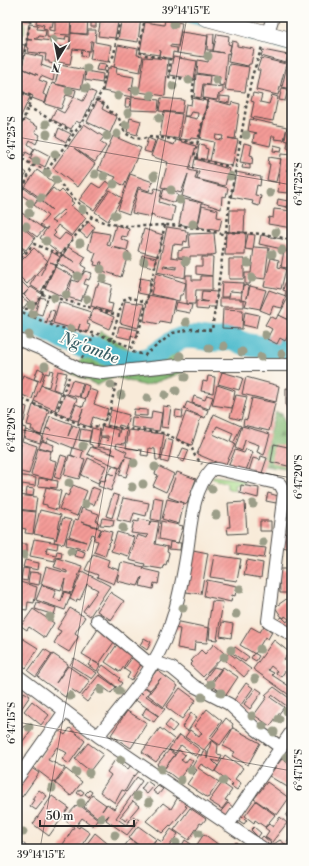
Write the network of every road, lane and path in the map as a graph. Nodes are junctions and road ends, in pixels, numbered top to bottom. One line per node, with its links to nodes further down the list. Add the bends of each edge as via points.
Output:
1 (31, 17): 8 (path, via 24,55)
2 (120, 17): 10 (path, via 114,56 107,65 104,83)
3 (145, 17): 16 (path, via 139,52 170,59 169,77 194,80 192,97 208,100)
4 (205, 17): 6 (street)
5 (273, 17): 6 (street)
6 (267, 34): 7 (street); 18 (path, via 249,90)
7 (292, 41)
8 (17, 75)
9 (17, 90): 11 (path, via 32,96)
10 (97, 99): 15 (path); 16 (path, via 118,116 125,133 130,136 139,139 175,139)
11 (28, 107): 13 (path); 15 (path)
12 (17, 118): 13 (path)
13 (22, 121): 14 (path)
14 (17, 132)
15 (75, 133): 20 (path)
16 (198, 144): 18 (path, via 194,156 196,159 229,167)
17 (17, 156): 19 (path)
18 (237, 164): 25 (path)
19 (33, 165): 20 (path); 21 (path)
20 (47, 170): 23 (path)
21 (18, 199): 22 (path, via 20,205)
22 (17, 212)
23 (92, 217): 24 (path, via 116,225); 27 (path)
24 (165, 225): 25 (path); 30 (path)
25 (226, 233): 26 (path, via 264,234); 36 (path, via 212,330 192,329 173,333 144,355 133,352)
26 (292, 240)
27 (61, 255): 28 (path, via 34,244); 29 (path)
28 (17, 262)
29 (42, 294): 31 (path, via 32,308); 32 (path)
30 (146, 302): 32 (path, via 126,298); 36 (path, via 136,339)
31 (17, 310): 33 (path, via 56,327)
32 (118, 315): 35 (path)
33 (98, 334): 35 (path); 37 (path, via 92,335)
34 (17, 339): 37 (street)
35 (111, 340): 36 (path)
36 (131, 347)
37 (78, 365): 39 (street, via 103,373); 41 (path, via 70,374)
38 (292, 366): 39 (street, via 179,366)
39 (119, 371): 42 (path, via 110,410)
40 (17, 397): 41 (path)
41 (56, 413): 42 (path, via 85,427)
42 (102, 426): 43 (path, via 167,434 188,444 198,460)
43 (212, 469): 45 (street, via 280,484 283,488 284,500 268,621); 46 (street, via 205,478 196,502 169,630)
44 (97, 620): 46 (street)
45 (292, 635)
46 (151, 665): 50 (street); 51 (street, via 158,663 172,668 194,686 229,704)
47 (17, 675): 48 (street)
48 (65, 711): 50 (street); 52 (street)
49 (292, 731): 51 (street)
50 (98, 736): 53 (street)
51 (280, 747): 53 (street)
52 (17, 779)
53 (228, 825): 56 (street)
54 (17, 847): 55 (street)
55 (20, 849)
56 (264, 849)

